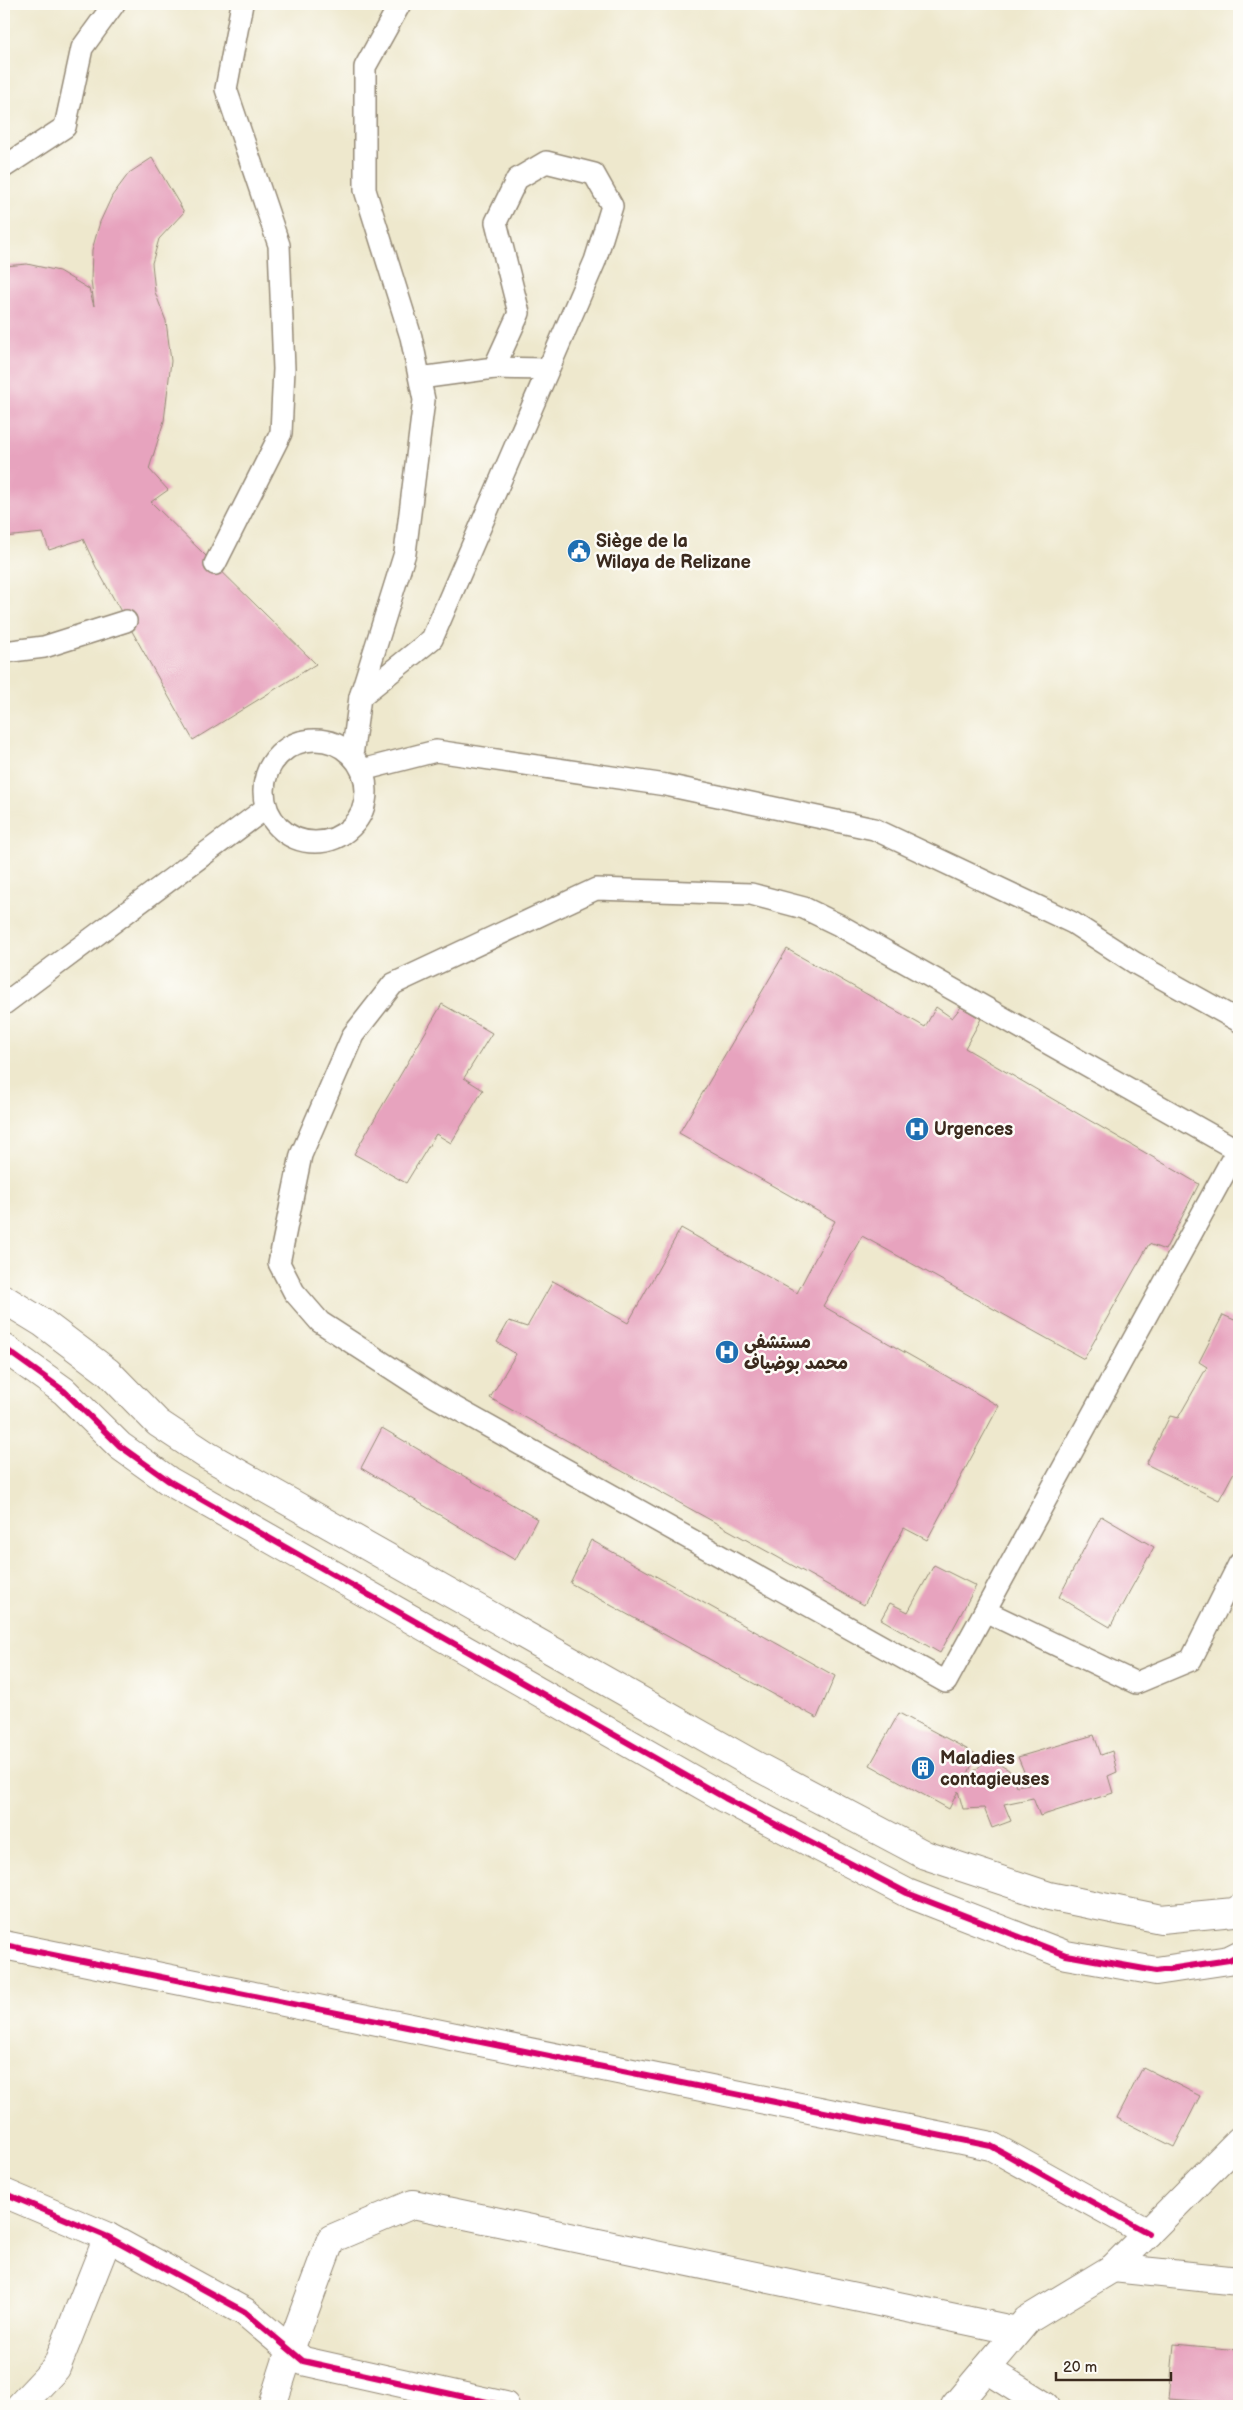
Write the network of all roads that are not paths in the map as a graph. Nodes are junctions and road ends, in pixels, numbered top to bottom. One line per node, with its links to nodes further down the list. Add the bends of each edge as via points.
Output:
1 (114, 4): 4 (lane, via 82,48 65,127)
2 (242, 4): 8 (lane, via 226,88 279,245 283,300 281,433)
3 (400, 4): 7 (lane, via 365,67 365,190 411,337)
4 (4, 167)
5 (494, 368): 6 (lane); 6 (lane, via 520,313 496,222 517,179 546,162 594,174 612,206 595,260); 7 (lane)
6 (548, 369): 11 (lane, via 432,639)
7 (420, 378): 11 (lane, via 424,400 404,553)
8 (215, 564)
9 (126, 621): 10 (lane, via 44,647)
10 (4, 652)
11 (360, 697): 12 (lane)
12 (357, 763): 13 (lane, via 338,746 322,740 304,740 288,747 275,758 266,774 263,791); 13 (lane, via 366,786 365,802 349,831 334,839 319,843 287,835 275,824); 15 (lane, via 436,752 666,785 874,829 1074,923 1135,963)
13 (266, 808): 14 (lane)
14 (4, 1004)
15 (1239, 1021)
16 (1238, 1151): 20 (lane); 20 (lane, via 839,925 804,908 751,894 596,889 393,984 353,1035 301,1155 279,1263 294,1292 320,1322 434,1396 946,1682)
17 (4, 1299): 21 (street, via 108,1372 158,1423 208,1456 751,1763 925,1856 1049,1896 1161,1919)
18 (4, 1348): 23 (street, via 64,1391 120,1446 169,1481 725,1798 907,1893 1066,1955 1156,1971 1229,1960)
19 (1239, 1564): 20 (lane, via 1191,1660 1136,1684)
20 (985, 1611)
21 (1239, 1909)
22 (4, 1945): 26 (street, via 992,2146)
23 (1239, 1955)
24 (1239, 2141): 26 (street)
25 (4, 2193): 27 (street)
26 (1148, 2233): 28 (street)
27 (108, 2237): 31 (street, via 245,2312); 33 (street, via 56,2368)
28 (1113, 2268): 29 (street); 30 (street, via 1027,2320)
29 (1239, 2281)
30 (1018, 2331): 31 (street, via 412,2204 331,2239); 32 (street)
31 (290, 2350): 34 (street); 35 (street, via 303,2361)
32 (986, 2369): 36 (street); 37 (street)
33 (20, 2406)
34 (272, 2406)
35 (505, 2406)
36 (955, 2406)
37 (1046, 2406)

